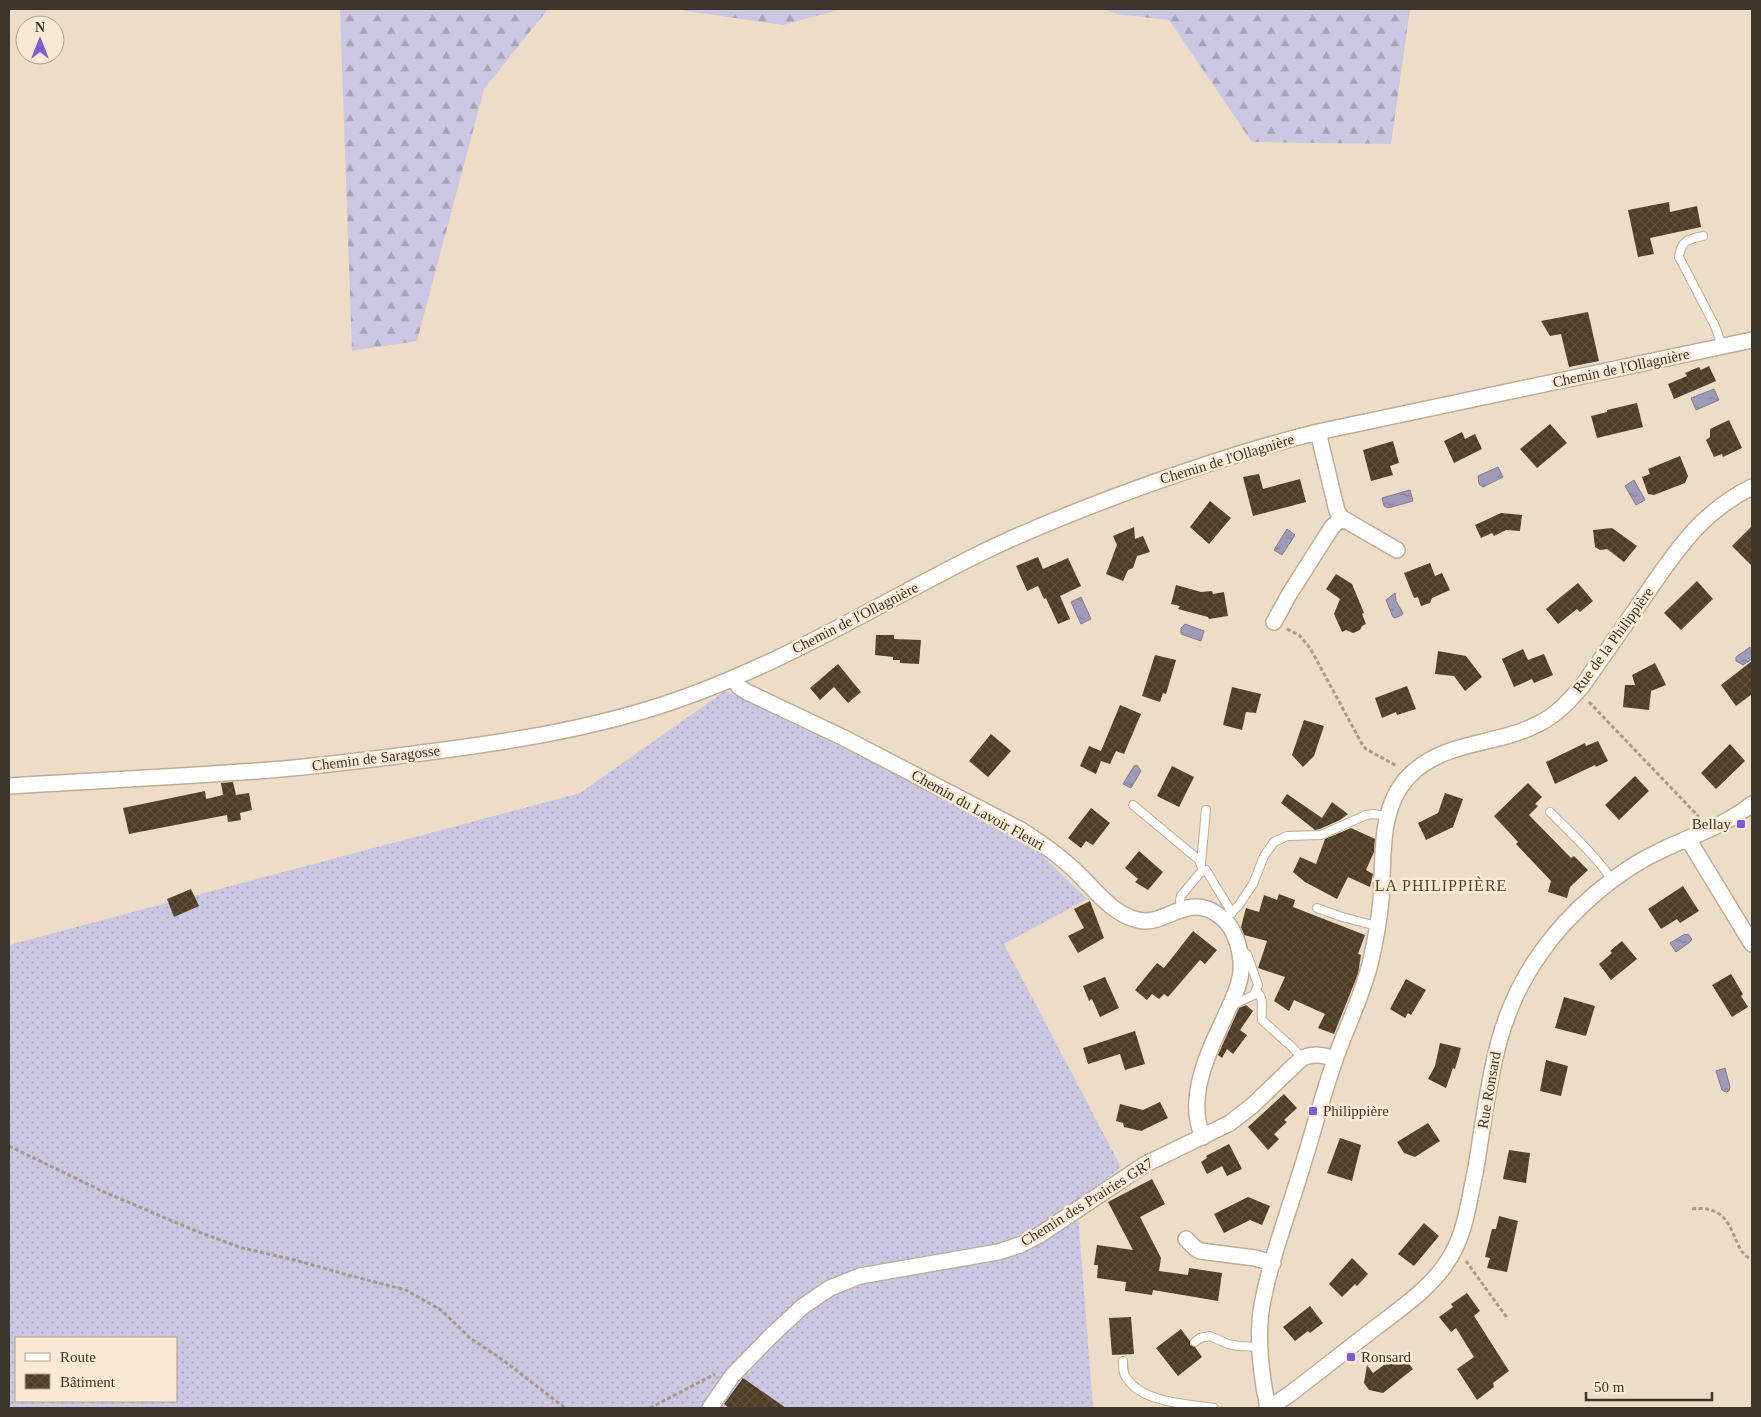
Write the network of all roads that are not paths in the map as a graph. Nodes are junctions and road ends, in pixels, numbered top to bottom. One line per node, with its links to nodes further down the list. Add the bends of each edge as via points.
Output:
1 (1703, 236): 3 (lane, via 1683,244 1679,257)
2 (1752, 340): 3 (street, Chemin de l'Ollagnière)
3 (1722, 346): 4 (street, Chemin de l'Ollagnière)
4 (1318, 432): 6 (street, via 1337,511); 9 (street, Chemin de l'Ollagnière, via 1184,470 1068,515 982,553)
5 (1752, 487): 15 (street, Rue de la Philippière, via 1718,507 1699,524 1576,692 1553,716 1519,732 1451,749 1432,758 1408,776 1394,798)
6 (1342, 518): 7 (street); 8 (street, via 1332,527)
7 (1397, 550)
8 (1274, 622)
9 (735, 678): 10 (street, Chemin de Saragosse, via 676,701 556,733 336,764); 20 (street, Chemin du Lavoir Fleuri, via 739,687 747,692 844,738 1021,830 1048,847 1112,907 1128,917 1146,921)
10 (9, 786)
11 (1752, 804): 16 (street, Rue Ronsard, via 1729,820)
12 (1133, 805): 17 (lane)
13 (1206, 810): 17 (lane)
14 (1550, 812): 18 (lane)
15 (1388, 816): 21 (lane, via 1366,815 1321,835 1279,838 1269,848 1253,884); 22 (street, Rue de la Philippière)
16 (1688, 839): 18 (street, Rue Ronsard, via 1640,861); 23 (street)
17 (1202, 867): 20 (lane, via 1181,896); 21 (lane, via 1209,873)
18 (1613, 880): 35 (street, Rue Ronsard, via 1584,904 1540,953 1507,1015 1494,1057 1469,1203 1453,1252 1435,1278 1408,1302 1290,1394)
19 (1317, 908): 22 (lane)
20 (1181, 909): 21 (street, Chemin du Lavoir Fleuri, via 1196,907)
21 (1228, 916): 24 (street)
22 (1377, 926): 28 (street, Rue de la Philippière, via 1370,966)
23 (1752, 944)
24 (1239, 952): 25 (lane, via 1247,954 1258,985); 26 (street, via 1240,978)
25 (1256, 991): 26 (lane, via 1254,995); 27 (lane, via 1262,996 1262,1020)
26 (1231, 1003): 29 (street, via 1200,1084 1197,1117)
27 (1302, 1058): 28 (street, via 1318,1054); 29 (street, Chemin des Prairies GR7, via 1253,1105 1230,1123)
28 (1336, 1059): 31 (street, Rue de la Philippière)
29 (1203, 1137): 36 (street, Chemin des Prairies GR7, via 1144,1165 1020,1245 998,1252 860,1276 830,1288 802,1307 732,1376)
30 (1186, 1239): 31 (street, via 1200,1251)
31 (1273, 1262): 33 (street, Rue de la Philippière, via 1262,1307)
32 (1195, 1342): 33 (lane, via 1210,1336 1228,1344)
33 (1260, 1347): 35 (street, Rue de la Philippière)
34 (1123, 1361): 37 (lane, via 1127,1380 1151,1396 1163,1401)
35 (1267, 1407)
36 (710, 1408)
37 (1214, 1408)

